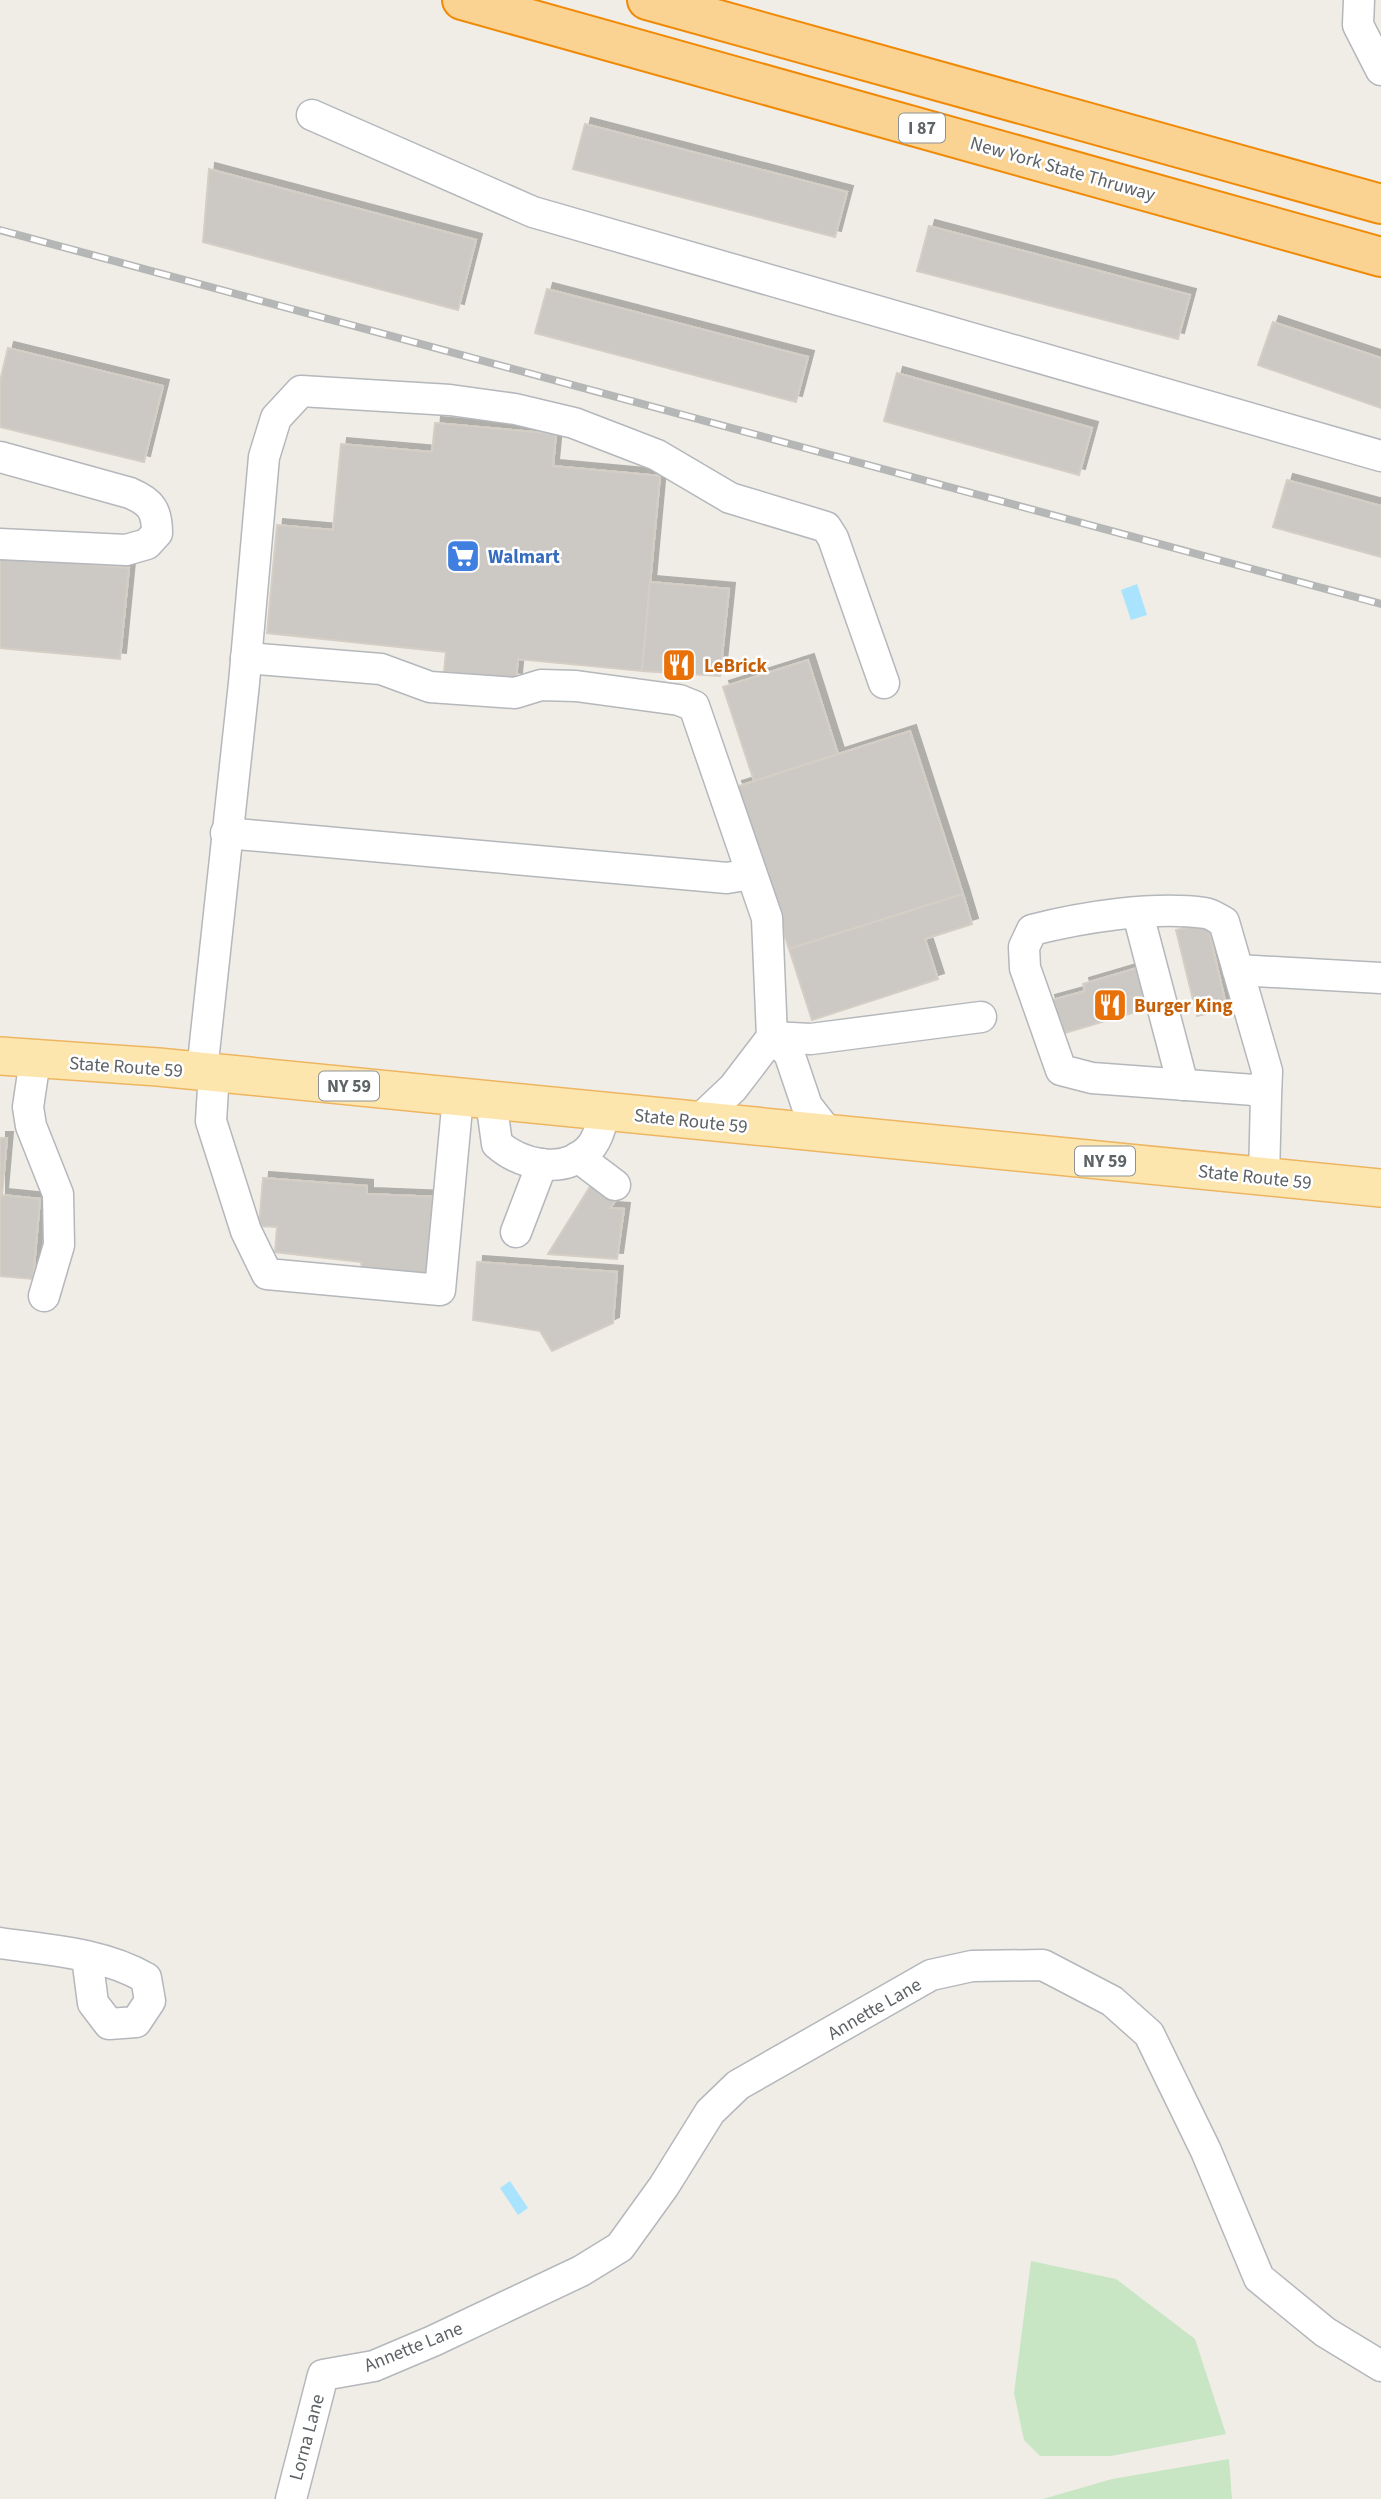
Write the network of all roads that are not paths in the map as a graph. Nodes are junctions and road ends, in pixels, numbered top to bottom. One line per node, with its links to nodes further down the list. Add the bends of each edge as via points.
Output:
1 (438, 0): 5 (highway)
2 (463, 0): 5 (highway, New York State Thruway / I 87)
3 (647, 0): 8 (highway)
4 (1359, 0): 6 (street, via 1358,25)
5 (589, 35): 9 (highway, New York State Thruway / I 87)
6 (1381, 70)
7 (312, 115): 10 (street, via 533,212)
8 (1381, 204)
9 (1381, 257)
10 (1381, 456)
11 (0, 457): 12 (street, via 130,493 146,500 157,513 157,533 147,544 126,550)
12 (0, 544)
13 (246, 658): 14 (street, via 264,457 276,418 301,391 329,392 450,400 574,423 657,455 730,498 826,527); 15 (street); 16 (street, via 381,669 430,687 515,693 541,685 576,686 694,706)
14 (884, 683)
15 (226, 833): 16 (street, via 727,878); 23 (street)
16 (751, 874): 21 (street, via 767,918)
17 (1138, 914): 18 (street, via 1208,913 1224,922); 24 (street); 24 (street, via 1032,930 1024,947 1025,968 1061,1070 1092,1078)
18 (1238, 970): 19 (street); 25 (street, via 1267,1071)
19 (1381, 978)
20 (981, 1017): 21 (street, via 811,1039)
21 (772, 1037): 28 (street, via 733,1088); 29 (street, via 789,1053 807,1106)
22 (18, 1058): 23 (main road, State Route 59 / NY 59); 36 (street, via 31,1126 58,1195 59,1245)
23 (208, 1072): 26 (main road, State Route 59 / NY 59); 26 (street, via 211,1121 246,1231 267,1274 440,1290)
24 (1183, 1085): 25 (street, via 1254,1090)
25 (1266, 1097): 32 (street)
26 (474, 1099): 27 (main road, State Route 59 / NY 59); 31 (street, via 497,1144 511,1157)
27 (605, 1111): 28 (main road, State Route 59 / NY 59); 30 (street, via 597,1138)
28 (698, 1121): 29 (main road, State Route 59 / NY 59)
29 (829, 1134): 32 (main road, State Route 59 / NY 59)
30 (578, 1157): 31 (street); 33 (street)
31 (542, 1164): 35 (street)
32 (1264, 1177): 34 (main road, State Route 59 / NY 59)
33 (615, 1185)
34 (1381, 1188)
35 (516, 1233)
36 (44, 1296)
37 (0, 1943): 38 (street)
38 (87, 1957)
39 (1381, 2366): 40 (street, Annette Lane, via 1325,2332 1259,2278 1206,2151 1149,2034 1112,2001 1043,1965 972,1966 930,1975 738,2085 710,2112 620,2247 581,2271 374,2366)
40 (323, 2375): 41 (street, Lorna Lane)
41 (291, 2499)

